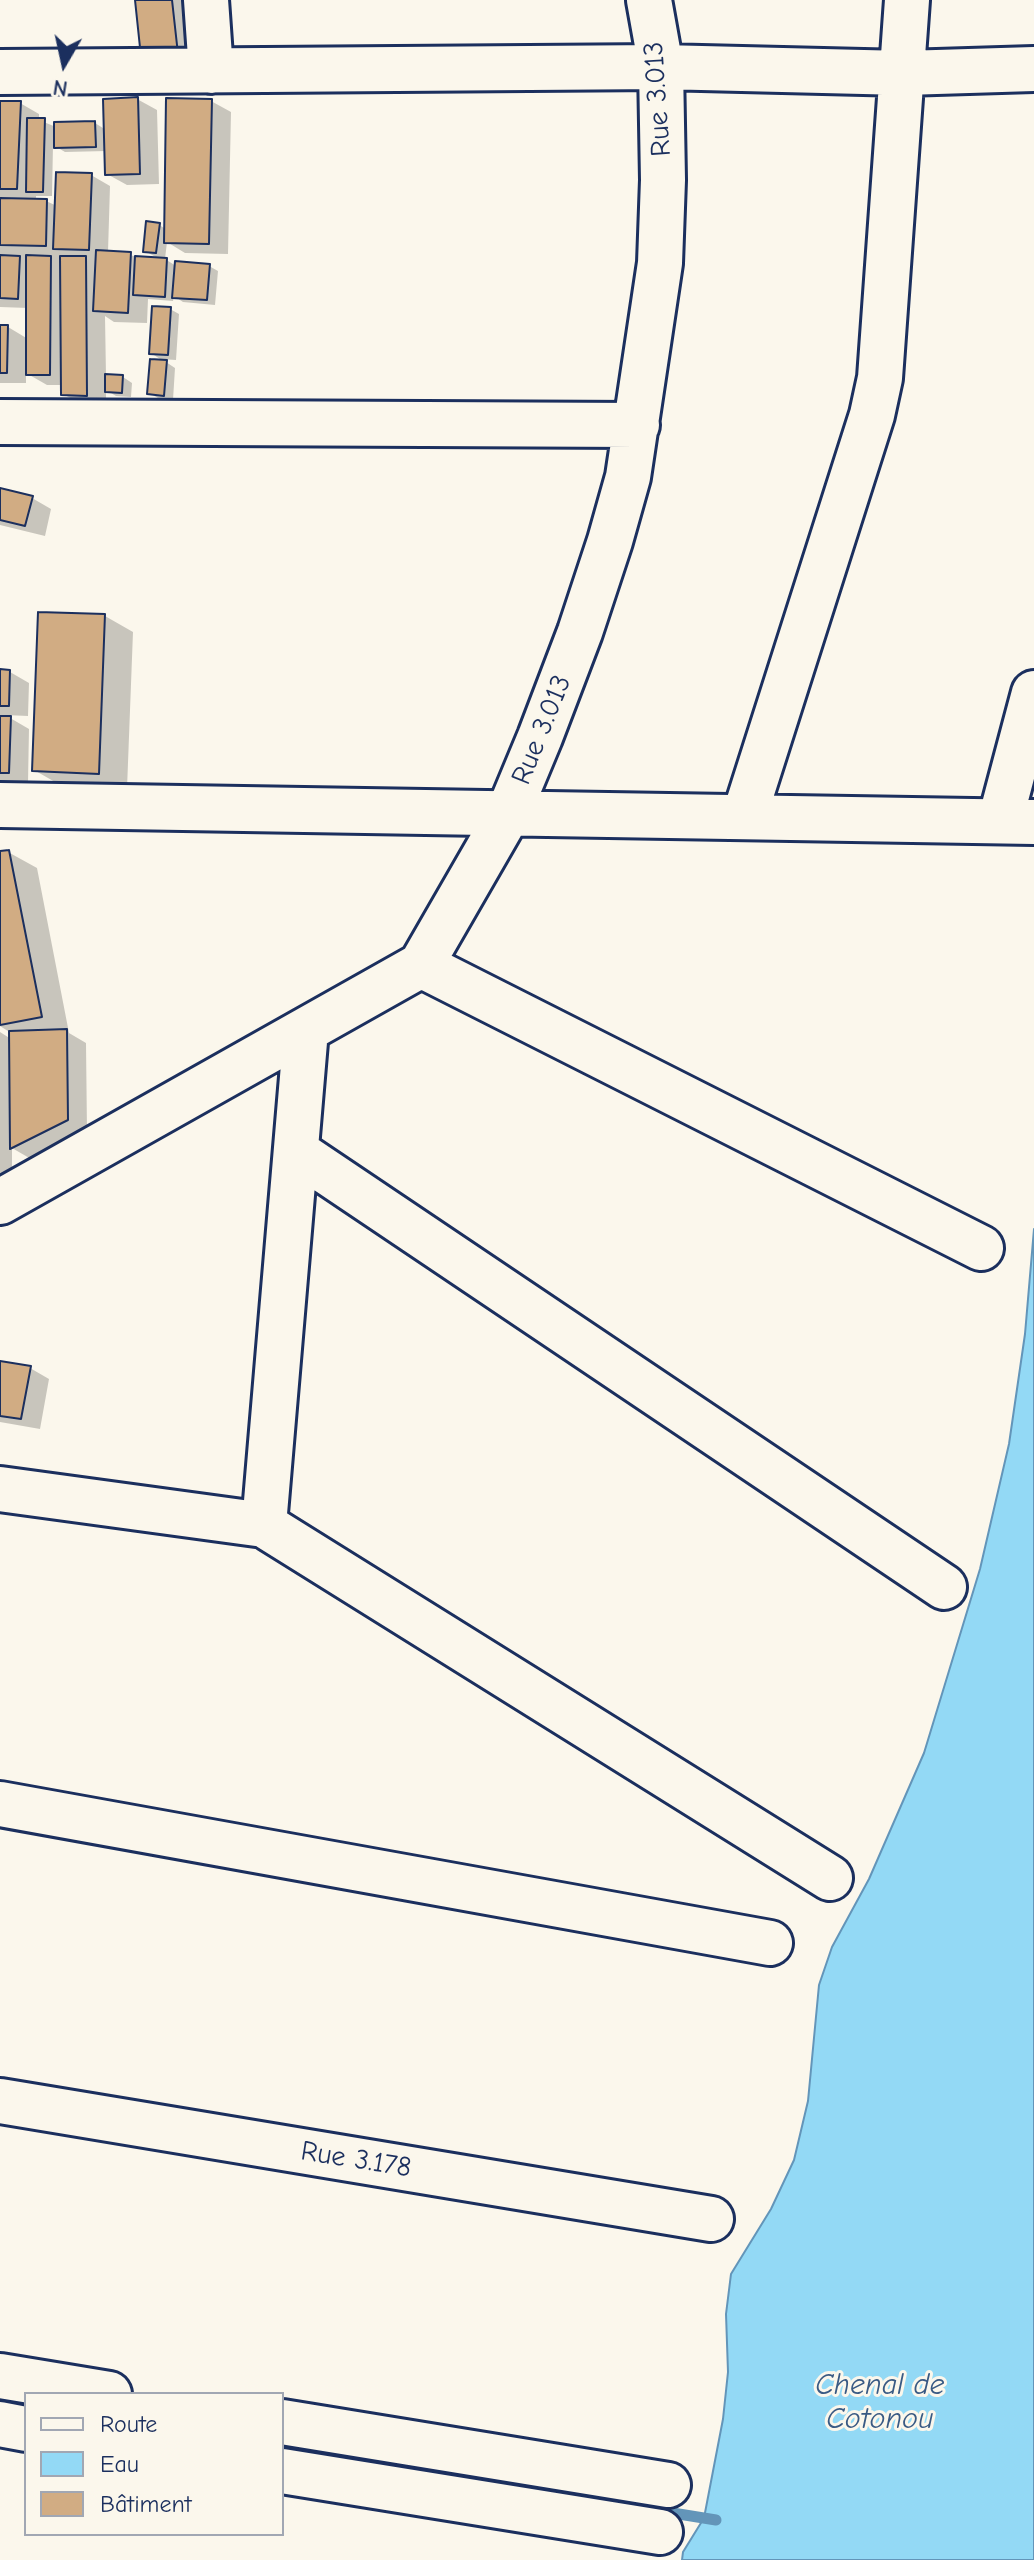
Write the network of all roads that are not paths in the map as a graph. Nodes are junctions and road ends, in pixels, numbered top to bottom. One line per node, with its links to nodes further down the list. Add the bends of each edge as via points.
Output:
1 (206, 0): 6 (street)
2 (649, 0): 4 (street, Rue 3.013)
3 (907, 0): 8 (street)
4 (661, 67): 6 (street); 8 (street); 10 (street, Rue 3.013, via 660,263)
5 (1034, 69): 8 (street)
6 (211, 71): 7 (street)
7 (0, 72)
8 (904, 73): 14 (street, via 885,340 872,415)
9 (0, 422): 10 (street)
10 (637, 425): 13 (street, Rue 3.013, via 610,541)
11 (1034, 693): 15 (street)
12 (0, 805): 13 (street)
13 (508, 814): 14 (street); 16 (street, Rue 3.013)
14 (744, 817): 15 (street)
15 (1017, 821)
16 (421, 965): 17 (street); 20 (street)
17 (306, 1030): 18 (street); 19 (street)
18 (297, 1152): 22 (street); 23 (street)
19 (0, 1202)
20 (981, 1248)
21 (0, 1489): 22 (street)
22 (264, 1525): 25 (street)
23 (944, 1587)
24 (0, 1804): 26 (street)
25 (830, 1878)
26 (770, 1943)
27 (0, 2101): 28 (street, Rue 3.178)
28 (711, 2219)
29 (0, 2376): 30 (street)
30 (97, 2392)
31 (284, 2422): 35 (street)
32 (0, 2424): 33 (street)
33 (24, 2429)
34 (284, 2471): 36 (street)
35 (668, 2485)
36 (660, 2532)

